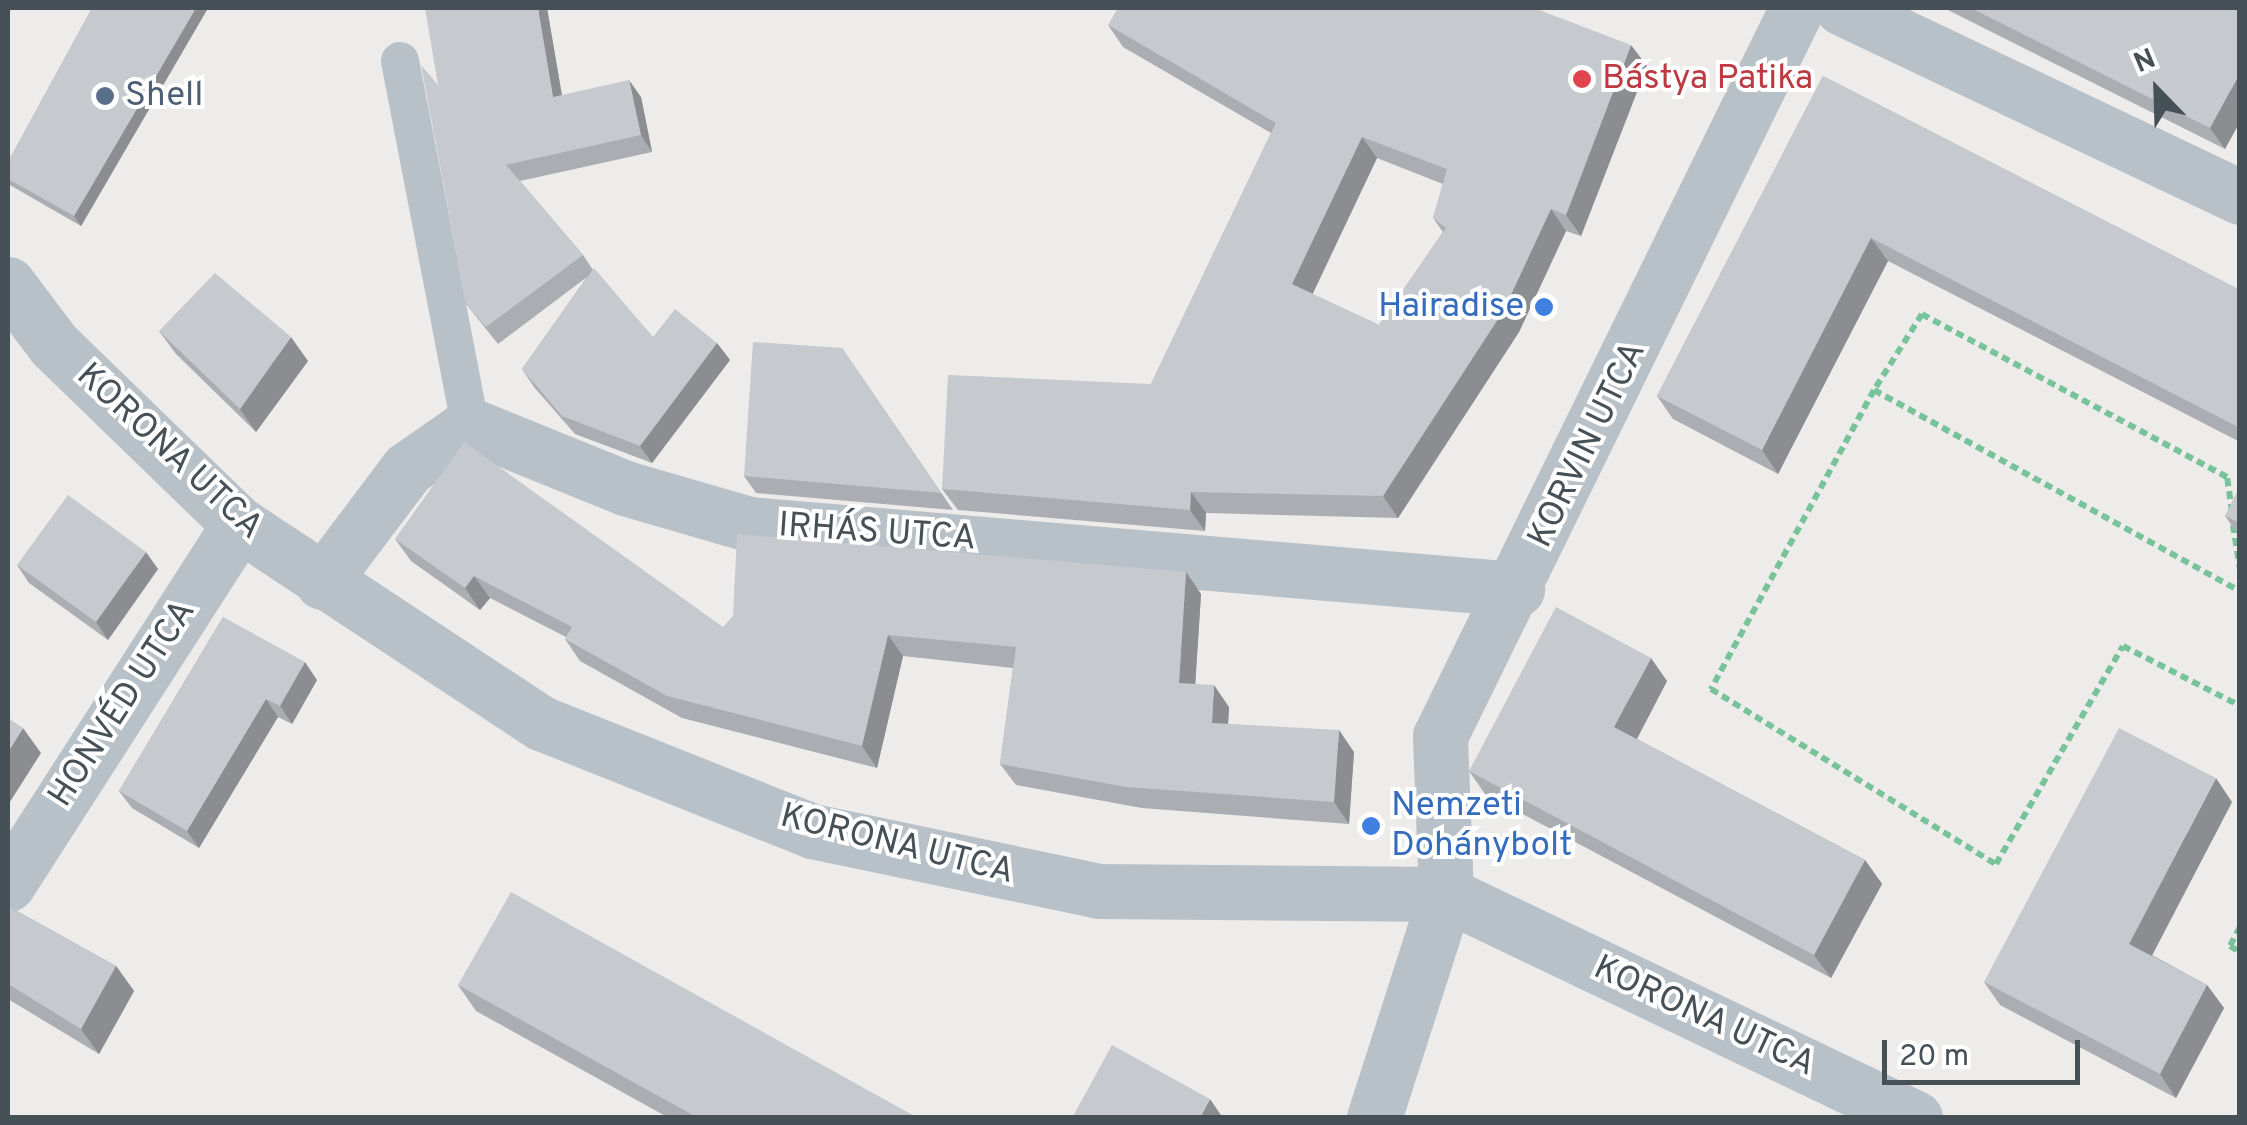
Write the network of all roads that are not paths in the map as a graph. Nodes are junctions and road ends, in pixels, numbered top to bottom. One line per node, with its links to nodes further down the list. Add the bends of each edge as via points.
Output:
1 (1796, 8): 9 (street, KORVIN UTCA)
2 (1842, 8): 4 (street)
3 (400, 61): 6 (lane)
4 (2240, 197)
5 (8, 284): 7 (street, KORONA UTCA, via 54,345)
6 (470, 425): 8 (street, via 408,469); 9 (street, IRHÁS UTCA, via 625,488 750,524)
7 (239, 524): 8 (street, KORONA UTCA); 10 (street, HONVÉD UTCA)
8 (322, 582): 11 (street, KORONA UTCA, via 541,723 812,832 1099,891)
9 (1517, 590): 11 (street, KORVIN UTCA, via 1440,736)
10 (8, 884)
11 (1446, 894): 12 (street, KORVIN UTCA); 13 (street, KORONA UTCA)
12 (1374, 1118)
13 (1915, 1118)

